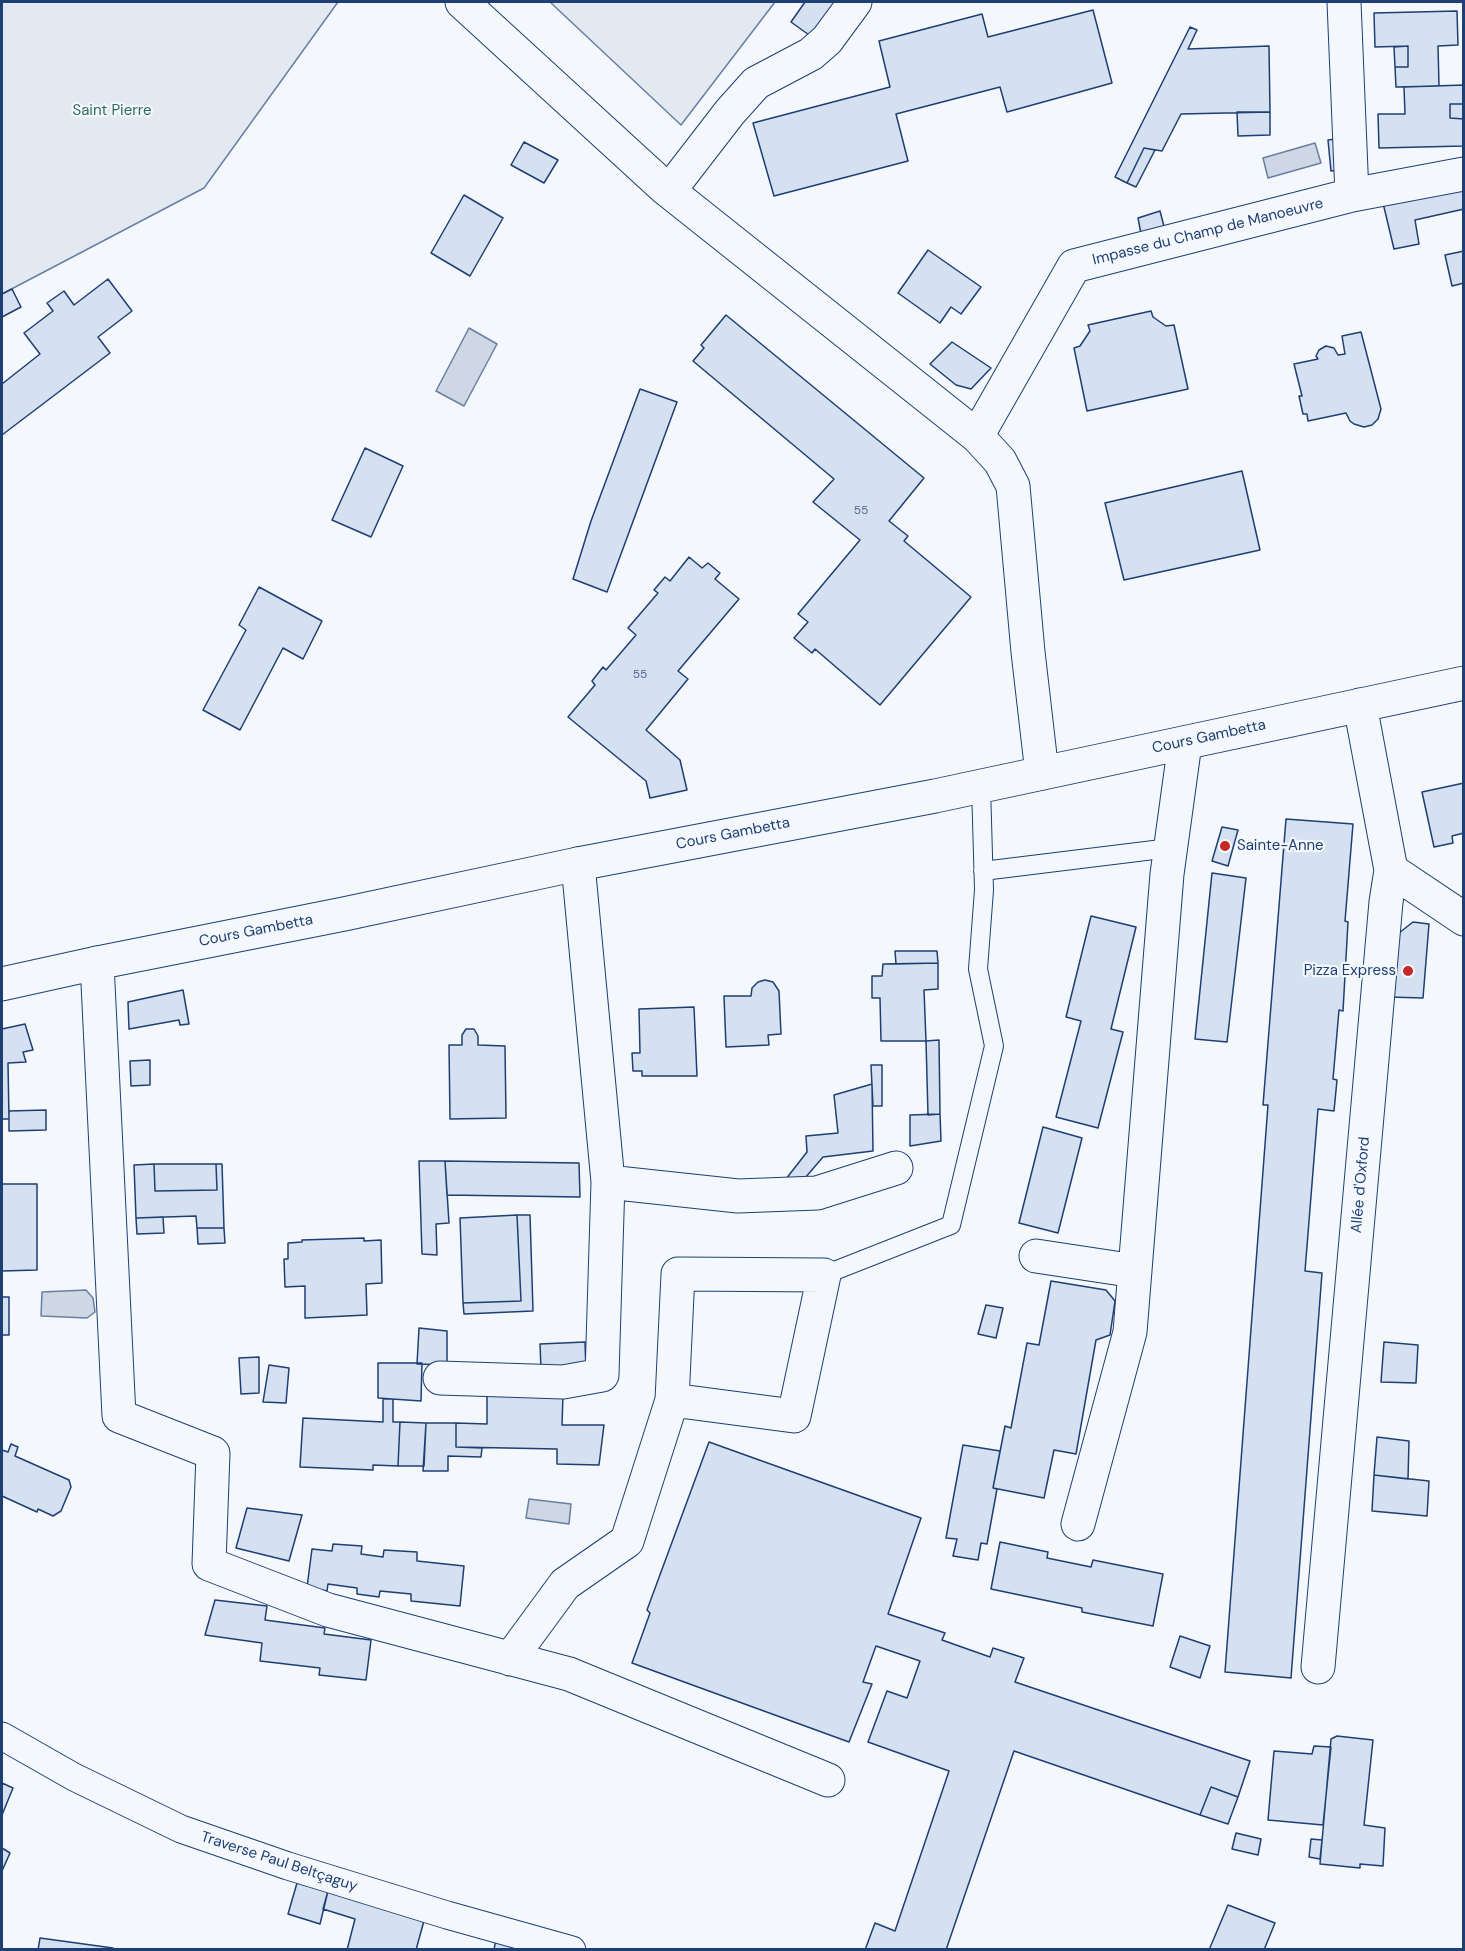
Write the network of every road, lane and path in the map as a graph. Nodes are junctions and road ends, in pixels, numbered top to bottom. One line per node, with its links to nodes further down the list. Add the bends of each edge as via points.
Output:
1 (462, 2): 5 (street)
2 (855, 2): 5 (street, via 827,40 811,54 756,83)
3 (1344, 2): 6 (street)
4 (1464, 174): 6 (street, Impasse du Champ de Manoeuvre)
5 (669, 191): 7 (street)
6 (1352, 195): 7 (street, Impasse du Champ de Manoeuvre, via 1074,266)
7 (977, 436): 11 (street, via 1000,460 1013,486)
8 (1464, 683): 9 (street, Cours Gambetta)
9 (1360, 705): 10 (street, Cours Gambetta); 15 (street, Allée d'Oxford)
10 (1185, 743): 11 (street, Cours Gambetta); 13 (street)
11 (1042, 773): 12 (street, Cours Gambetta)
12 (981, 786): 14 (street, Cours Gambetta); 16 (lane)
13 (1170, 848): 16 (lane); 23 (street)
14 (578, 864): 18 (street, Cours Gambetta); 21 (street)
15 (1391, 870): 17 (street); 29 (street, Allée d'Oxford)
16 (983, 871): 24 (lane, via 978,969 994,1046 951,1225)
17 (1464, 919)
18 (97, 963): 19 (street, Cours Gambetta); 28 (street, via 119,1416 213,1454 209,1564 328,1610)
19 (2, 984)
20 (896, 1168): 21 (street, via 817,1193 738,1196)
21 (608, 1182): 25 (street, via 602,1375 563,1382)
22 (1036, 1256): 23 (street)
23 (1135, 1271): 27 (street, via 1130,1332)
24 (824, 1275): 26 (street, via 794,1416); 26 (street, via 678,1274)
25 (440, 1378)
26 (672, 1400): 28 (street, via 627,1541 566,1584)
27 (1078, 1524)
28 (510, 1659): 31 (street, via 570,1674)
29 (1318, 1667)
30 (2, 1736): 32 (street, Traverse Paul Beltçaguy, via 74,1777 181,1829 436,1912)
31 (828, 1780)
32 (572, 1950)

